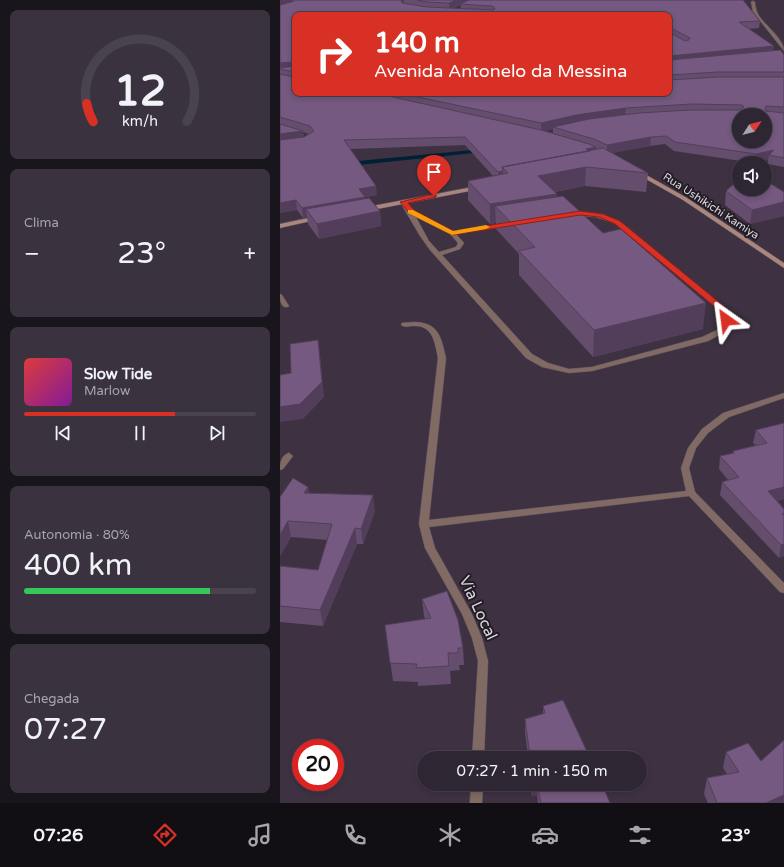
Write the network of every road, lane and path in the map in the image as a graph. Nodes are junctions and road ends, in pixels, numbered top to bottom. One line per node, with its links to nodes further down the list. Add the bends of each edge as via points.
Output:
1 (753, 2): 2 (street, via 755,12)
2 (782, 44): 3 (street)
3 (782, 53)
4 (634, 171): 15 (main road, Rua Ushikichi Kamiya, via 685,199)
5 (488, 186): 6 (main road)
6 (403, 202): 7 (main road); 8 (street)
7 (358, 211)
8 (411, 212): 13 (street); 14 (street, via 423,239)
9 (568, 214): 14 (street, via 600,215 617,222 723,310 726,320 720,331 705,339 592,369 569,371 545,365 529,356)
10 (328, 216): 12 (main road)
11 (514, 223): 13 (street)
12 (280, 226)
13 (452, 233): 14 (street, via 461,243 458,248)
14 (438, 254)
15 (784, 266)
16 (280, 296): 17 (street)
17 (286, 306)
18 (405, 325): 23 (street, via 415,323 431,328 438,337 442,358)
19 (784, 395): 22 (street, via 726,415 705,430 692,448 685,468)
20 (289, 456): 21 (street)
21 (280, 467)
22 (691, 494): 23 (street); 24 (street)
23 (424, 524): 25 (street, Via Local, via 430,548 467,614 483,661)
24 (784, 589)
25 (478, 751)
26 (477, 791): 27 (street)
27 (476, 803)

